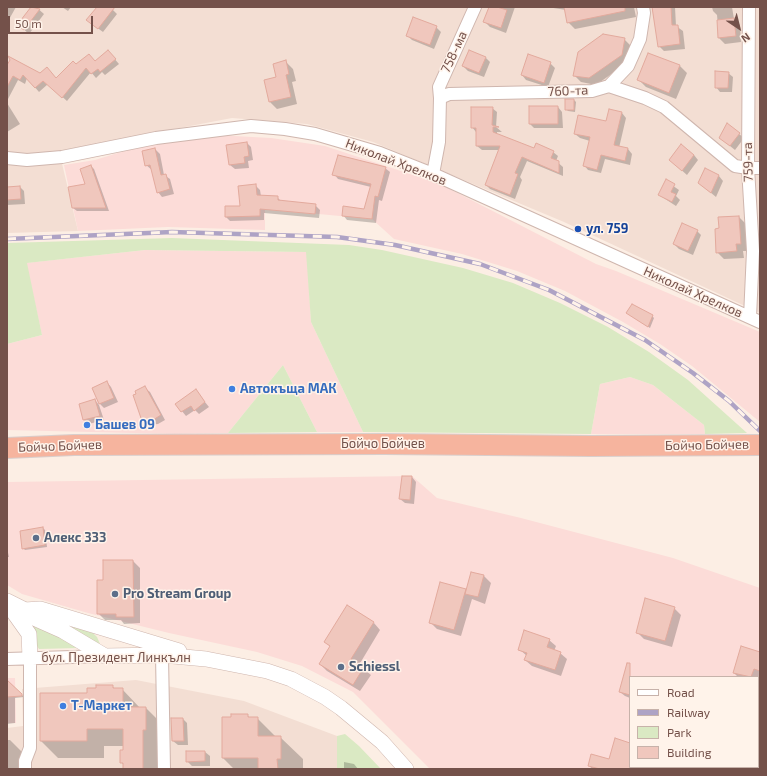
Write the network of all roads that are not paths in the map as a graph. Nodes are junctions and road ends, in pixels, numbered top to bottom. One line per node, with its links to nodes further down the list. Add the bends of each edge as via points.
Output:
1 (475, 7): 5 (street, 758-ма, via 439,87)
2 (643, 7): 4 (street, via 640,39 628,66)
3 (748, 7): 7 (street, 759-та)
4 (609, 86): 5 (street, 760-та, via 592,91 449,94); 7 (street, via 664,107 735,166)
5 (440, 98): 9 (street, via 439,142)
6 (7, 158): 9 (street, Николай Хрелков, via 27,160 62,157 156,138 251,126 285,129 349,143)
7 (748, 168): 8 (street); 10 (street, 759-та)
8 (760, 168)
9 (433, 174): 10 (street, Николай Хрелков)
10 (755, 319)
11 (760, 444): 12 (highway, Бойчо Бойчев, via 74,445)
12 (8, 449)
13 (7, 602): 14 (street); 19 (street, via 29,634)
14 (25, 610): 15 (street, via 40,609); 16 (street, via 36,619 63,630)
15 (104, 629): 16 (street, via 111,640); 20 (street)
16 (104, 656): 17 (street, бул. Президент Линкълн); 19 (street, бул. Президент Линкълн)
17 (162, 656): 20 (street, бул. Президент Линкълн); 22 (street)
18 (7, 658): 19 (street, бул. Президент Линкълн)
19 (30, 658): 21 (street, via 30,748)
20 (206, 659): 23 (street, бул. Президент Линкълн, via 267,671 307,686 341,708 368,730)
21 (25, 769)
22 (164, 769)
23 (406, 769)

